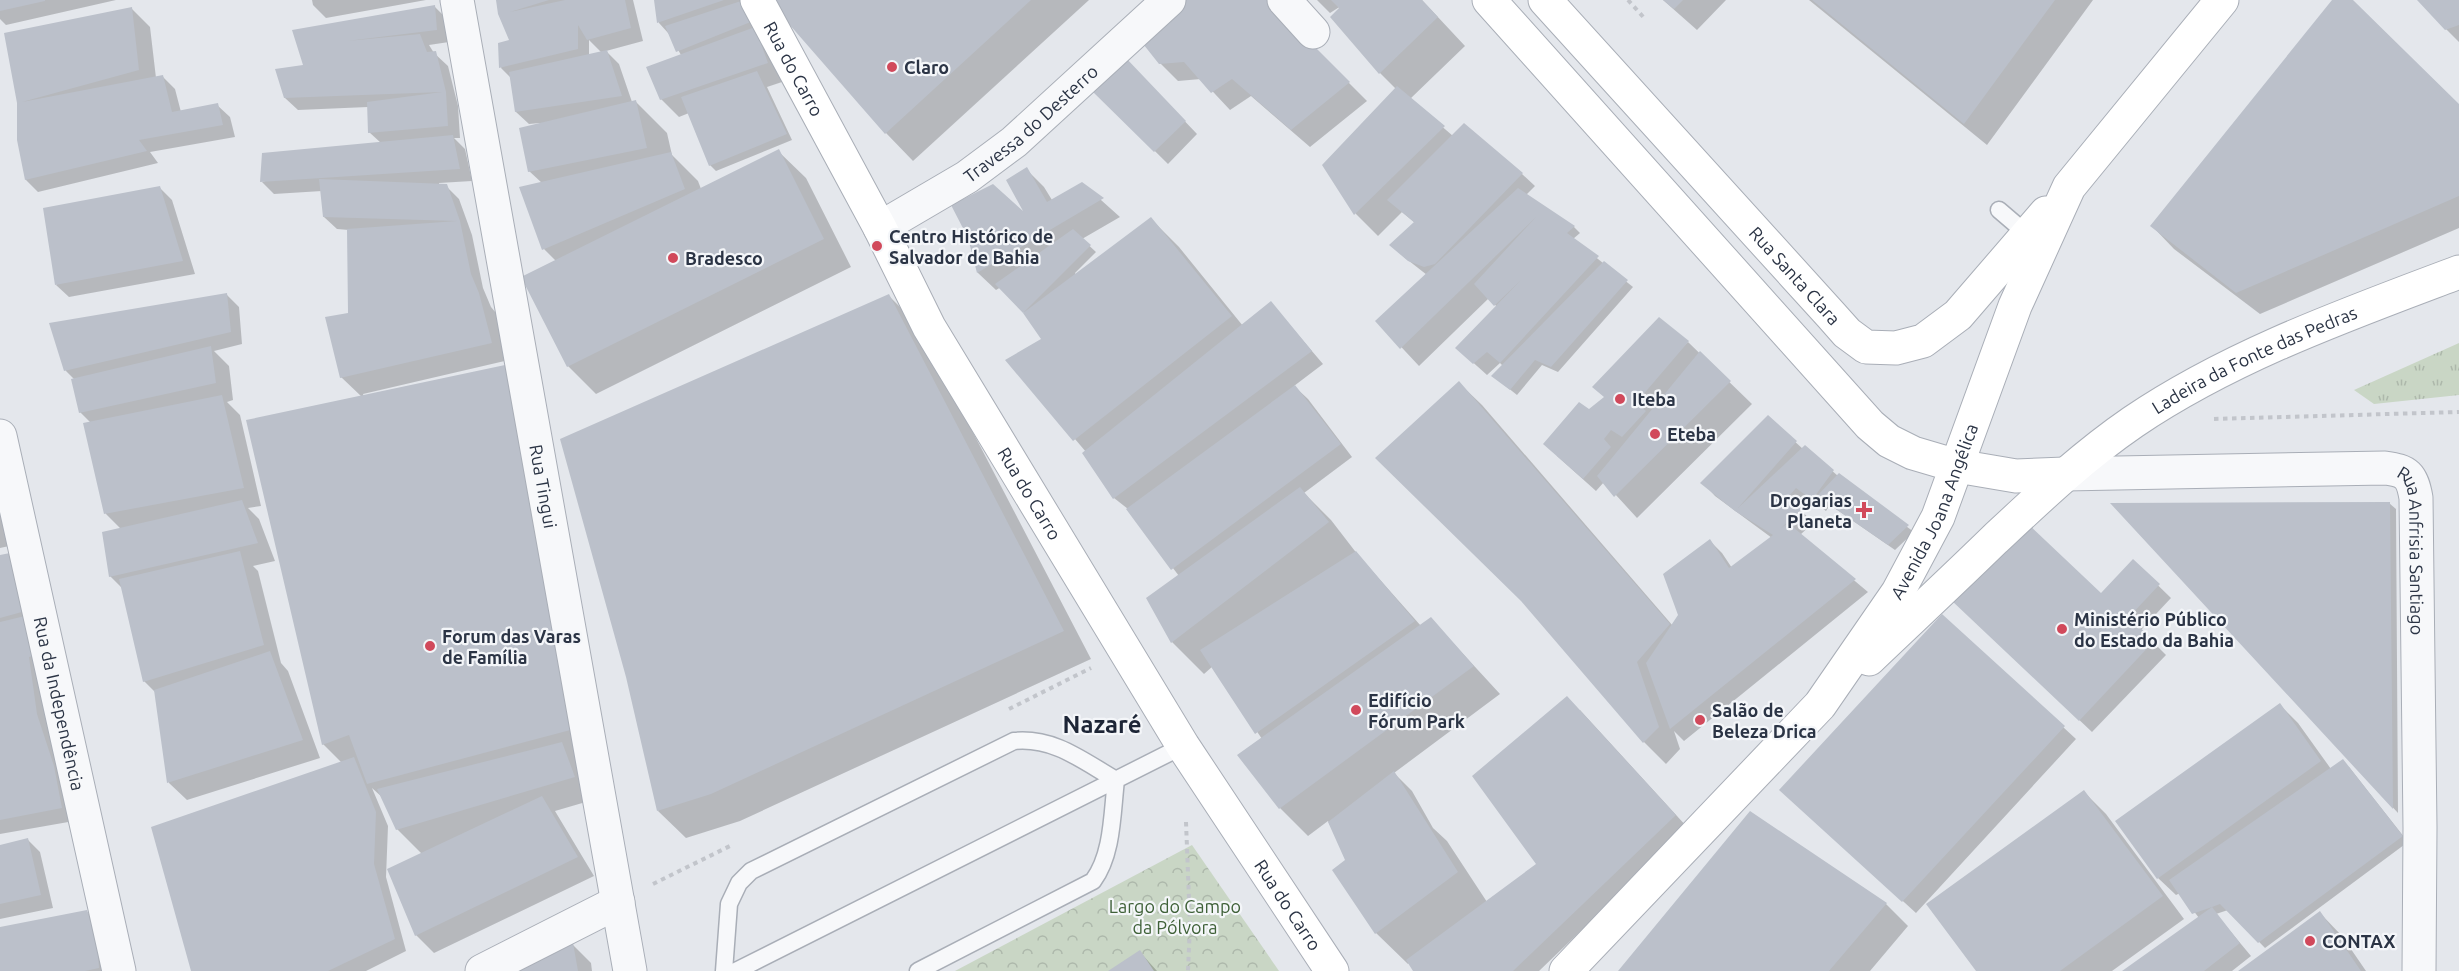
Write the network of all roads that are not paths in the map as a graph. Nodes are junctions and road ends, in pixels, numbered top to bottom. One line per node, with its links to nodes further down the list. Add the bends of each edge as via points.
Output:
1 (457, 0): 20 (street, Rua Tingui)
2 (757, 0): 11 (street, Rua do Carro)
3 (1169, 0): 11 (street, Travessa do Desterro, via 1014,142 967,177)
4 (1284, 0): 8 (street)
5 (1489, 0): 15 (street, via 1870,425 1889,441 1913,453)
6 (1545, 0): 12 (street, Rua Santa Clara, via 1836,321 1866,347 1896,348 1923,341 1958,315)
7 (2222, 0): 9 (street, Avenida Joana Angélica)
8 (1313, 32)
9 (2069, 187): 12 (street, Rua Santa Clara); 15 (street, Avenida Joana Angélica, via 2015,306)
10 (1999, 210): 12 (lane)
11 (880, 228): 18 (street, Rua do Carro, via 929,327)
12 (2027, 234)
13 (2459, 272): 16 (street, Ladeira da Fonte das Pedras, via 2342,317 2184,390)
14 (0, 436): 21 (street, Rua da Independência)
15 (1957, 466): 16 (street, via 2016,477); 17 (street, Avenida Joana Angélica, via 1938,517 1898,592)
16 (2064, 474): 17 (street, Ladeira da Fonte das Pedras); 29 (street, Rua Anfrisia Santiago, via 2385,468 2402,470 2414,481)
17 (1820, 705): 28 (street, Avenida Joana Angélica)
18 (1183, 746): 19 (lane); 27 (street, Rua do Carro)
19 (1116, 780): 24 (lane, via 1052,743 1014,741 751,871 739,883 729,904); 25 (lane); 26 (lane, via 1106,856 1093,881)
20 (618, 902): 22 (street); 23 (street, Rua Tingui)
21 (120, 971)
22 (482, 971)
23 (630, 971)
24 (724, 971)
25 (736, 971)
26 (918, 971)
27 (1332, 971)
28 (1566, 971)
29 (2419, 971)

